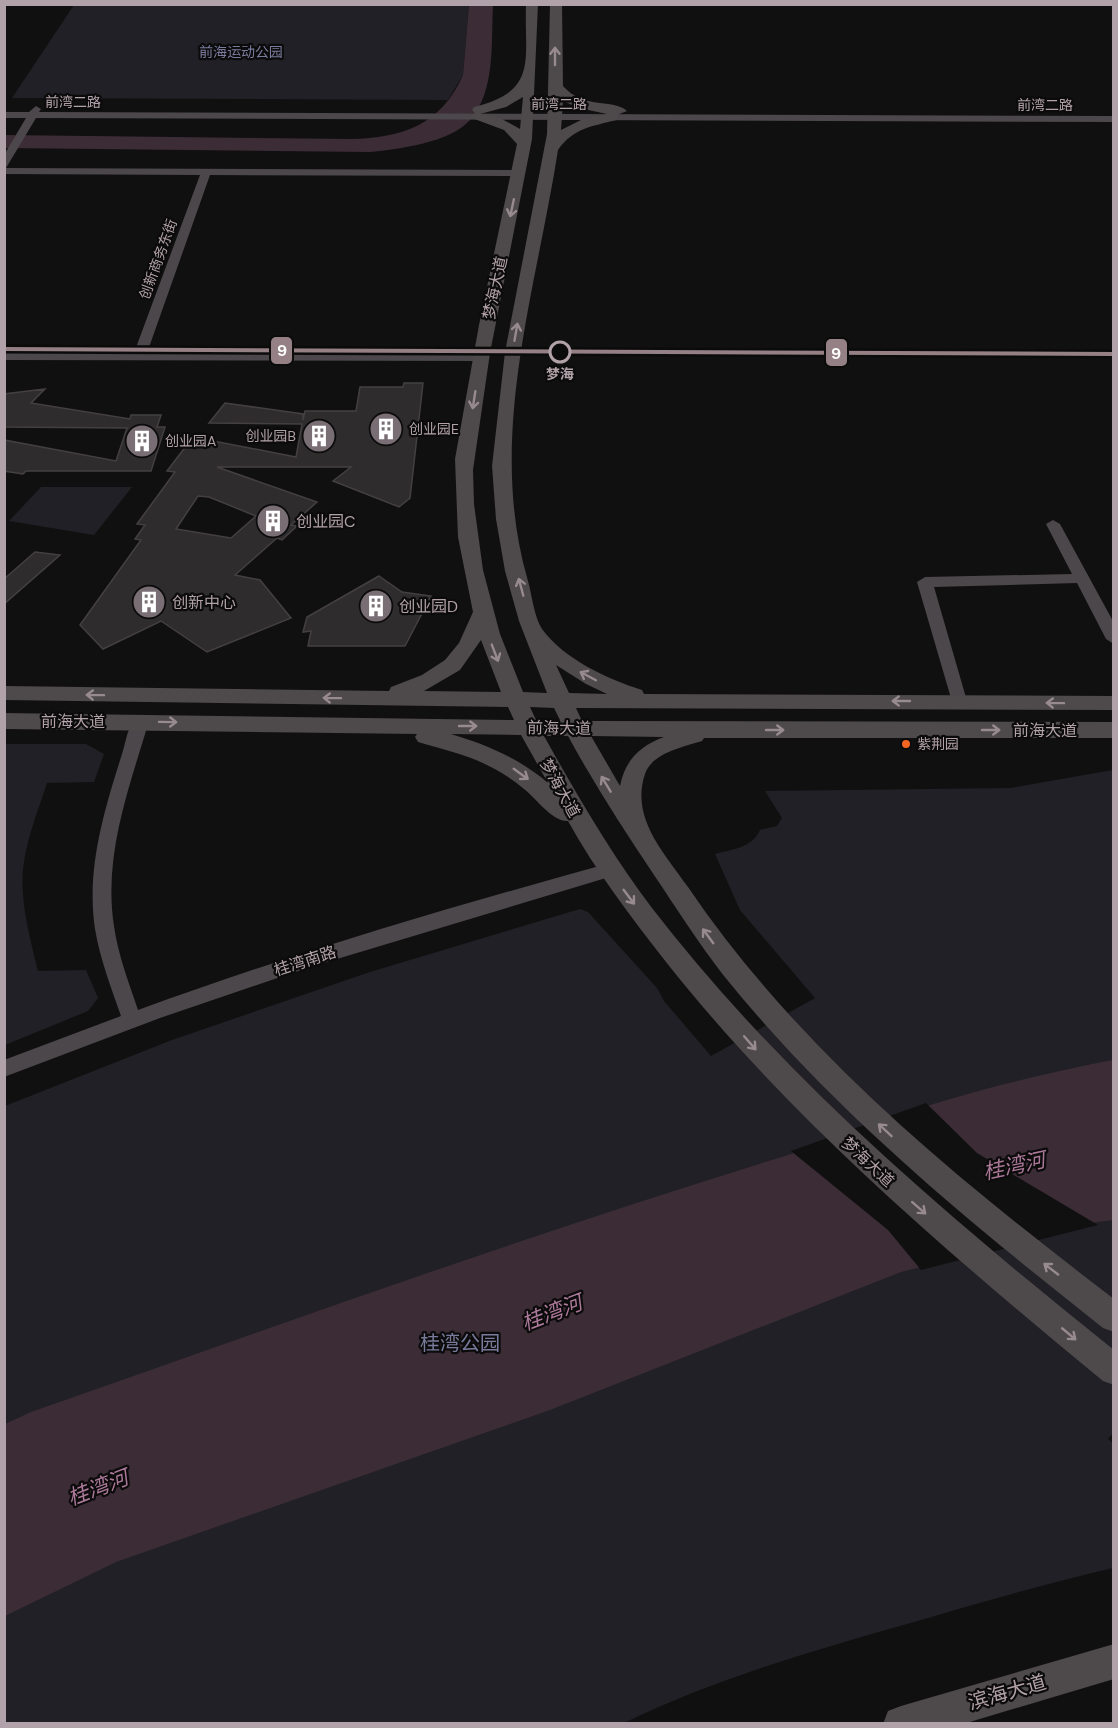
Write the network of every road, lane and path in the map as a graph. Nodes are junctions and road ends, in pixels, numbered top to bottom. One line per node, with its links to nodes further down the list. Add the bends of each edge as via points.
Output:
1 (532, 4): 3 (main road, 梦海大道)
2 (556, 4): 4 (main road, 梦海大道, one-way to 2)
3 (529, 80): 8 (main road, via 510,99); 9 (main road, 梦海大道)
4 (555, 85): 10 (main road, 梦海大道); 11 (main road, via 559,92 578,103)
5 (4, 109): 6 (street, 前湾二路)
6 (34, 112): 8 (street, 前湾二路); 12 (street, 前湾二路); 16 (street)
7 (1113, 112): 11 (street, 前湾二路)
8 (477, 113): 9 (street, 前湾二路); 14 (main road, via 517,132)
9 (527, 114): 10 (street, 前湾二路); 14 (main road, 梦海大道)
10 (554, 114): 11 (street, 前湾二路); 15 (main road, 梦海大道)
11 (616, 114): 13 (street, 前湾二路); 15 (main road, via 573,127 558,137)
12 (4, 115)
13 (1113, 118)
14 (524, 143): 18 (main road, 梦海大道)
15 (552, 149): 25 (main road, 梦海大道, one-way to 15, via 505,506 501,444 515,336)
16 (5, 165): 17 (street)
17 (206, 172): 18 (street); 20 (street, 创新商务东街)
18 (519, 173): 21 (main road, 梦海大道, one-way to 21)
19 (4, 356): 20 (street)
20 (139, 357): 21 (street)
21 (481, 358): 24 (main road, 梦海大道, one-way to 24, via 464,477 469,545)
22 (1053, 524): 23 (street)
23 (1082, 578): 26 (street); 31 (street, via 925,582)
24 (482, 615): 28 (main road, via 470,646 452,667 418,686); 29 (main road, 梦海大道, one-way to 29)
25 (532, 630): 30 (main road, 梦海大道); 32 (main road, one-way to 25, via 646,698 605,684 557,655)
26 (1113, 639)
27 (4, 693): 28 (main road, 前海大道, one-way to 27)
28 (368, 698): 29 (main road, 前海大道)
29 (513, 699): 30 (main road, 前海大道); 37 (main road, 梦海大道)
30 (559, 700): 32 (main road, 前海大道); 38 (main road, 梦海大道)
31 (959, 701): 32 (main road, 前海大道, one-way to 32); 33 (main road, 前海大道, one-way to 31)
32 (684, 702)
33 (1113, 704)
34 (4, 721): 35 (main road, 前海大道)
35 (141, 721): 36 (main road, 前海大道, one-way to 36); 44 (street, via 108,829 102,888 108,942)
36 (367, 726): 37 (main road, 前海大道, one-way to 37); 41 (main road, one-way to 41, via 460,743 494,756 538,787)
37 (528, 727): 38 (main road, 前海大道); 41 (main road, 梦海大道)
38 (574, 728): 39 (main road, 前海大道); 42 (main road, 梦海大道, one-way to 38, via 634,831)
39 (716, 730): 40 (main road, 前海大道, one-way to 40); 42 (main road, via 667,745 636,766 629,782 629,797 635,821)
40 (1113, 730)
41 (585, 833): 43 (main road, 梦海大道)
42 (650, 850): 46 (main road, 梦海大道, one-way to 42, via 998,1228 845,1092 744,983)
43 (610, 870): 44 (street, 桂湾南路, via 366,941); 47 (main road, 梦海大道, one-way to 47, via 782,1078 879,1173)
44 (132, 1021): 45 (street, 桂湾南路)
45 (4, 1069)
46 (1113, 1318)
47 (1113, 1371)
48 (1113, 1660): 49 (main road, 滨海大道)
49 (1079, 1671): 50 (main road); 51 (main road, 滨海大道)
50 (1113, 1672)
51 (900, 1724)

